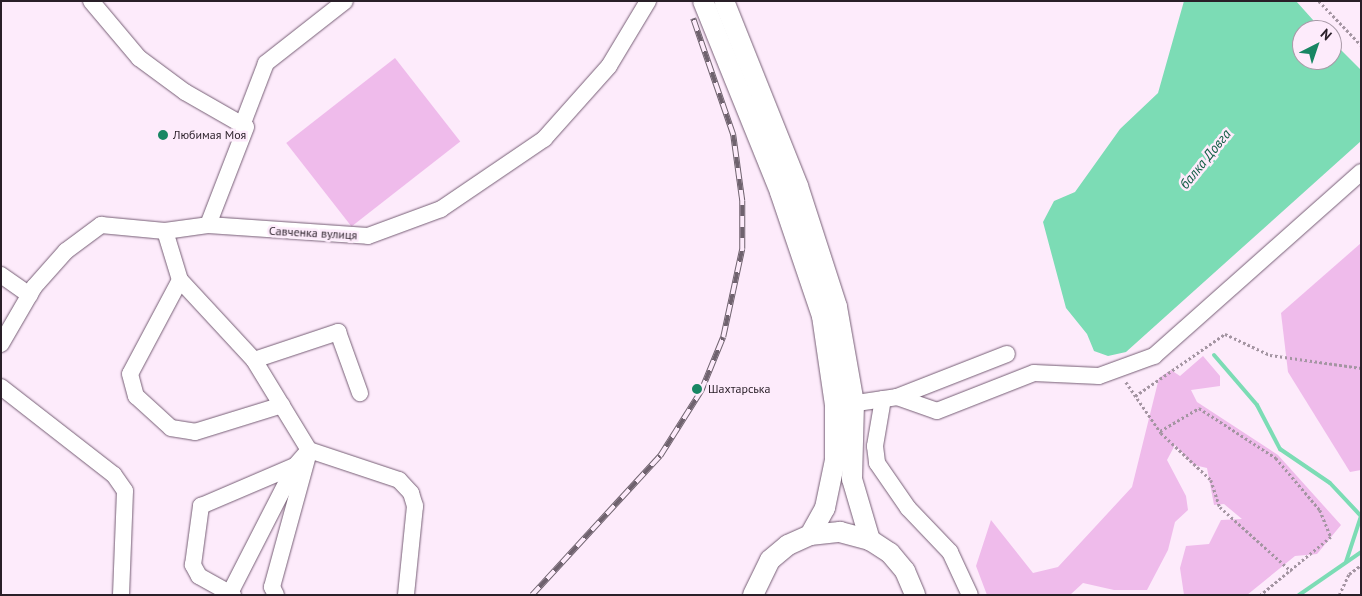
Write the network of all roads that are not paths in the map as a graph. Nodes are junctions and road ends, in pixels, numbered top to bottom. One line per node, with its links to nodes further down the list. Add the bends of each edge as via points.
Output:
1 (91, 1): 6 (street, via 139,58 185,92)
2 (345, 1): 6 (street, via 266,63)
3 (648, 1): 8 (street, Савченка вулиця, via 609,66 544,139 442,209 368,236)
4 (703, 1): 19 (main road, via 780,192 822,316)
5 (724, 1): 19 (main road, via 801,196 837,308)
6 (243, 123): 8 (street, via 246,133)
7 (1361, 172): 18 (street, via 1216,305 1154,356 1120,372 1065,377 1034,373 937,410)
8 (208, 225): 9 (street, Савченка вулиця)
9 (165, 231): 11 (street); 12 (street, Савченка вулиця, via 101,225 66,250)
10 (1, 276): 12 (street)
11 (180, 280): 15 (street); 20 (street, via 130,374 136,396 171,428 194,432)
12 (30, 295): 13 (street, Савченка вулиця)
13 (1, 344)
14 (1008, 354): 18 (street)
15 (254, 360): 17 (street, via 338,332); 20 (street)
16 (1, 387): 26 (street, via 114,475 125,491)
17 (360, 393)
18 (890, 398): 19 (street); 31 (street, via 875,446 877,463 908,508 950,552)
19 (845, 404): 23 (main road, via 831,488); 24 (main road, via 852,479)
20 (282, 405): 21 (street)
21 (310, 450): 22 (street); 27 (street, via 272,588); 28 (street, via 399,480 411,493 415,506)
22 (295, 466): 25 (street); 25 (street, via 202,506 193,565 199,576)
23 (810, 535): 24 (main road, via 840,532); 29 (main road, via 770,560)
24 (870, 540): 30 (main road, via 905,571)
25 (232, 593)
26 (121, 595)
27 (276, 595)
28 (406, 595)
29 (753, 595)
30 (915, 595)
31 (970, 595)

